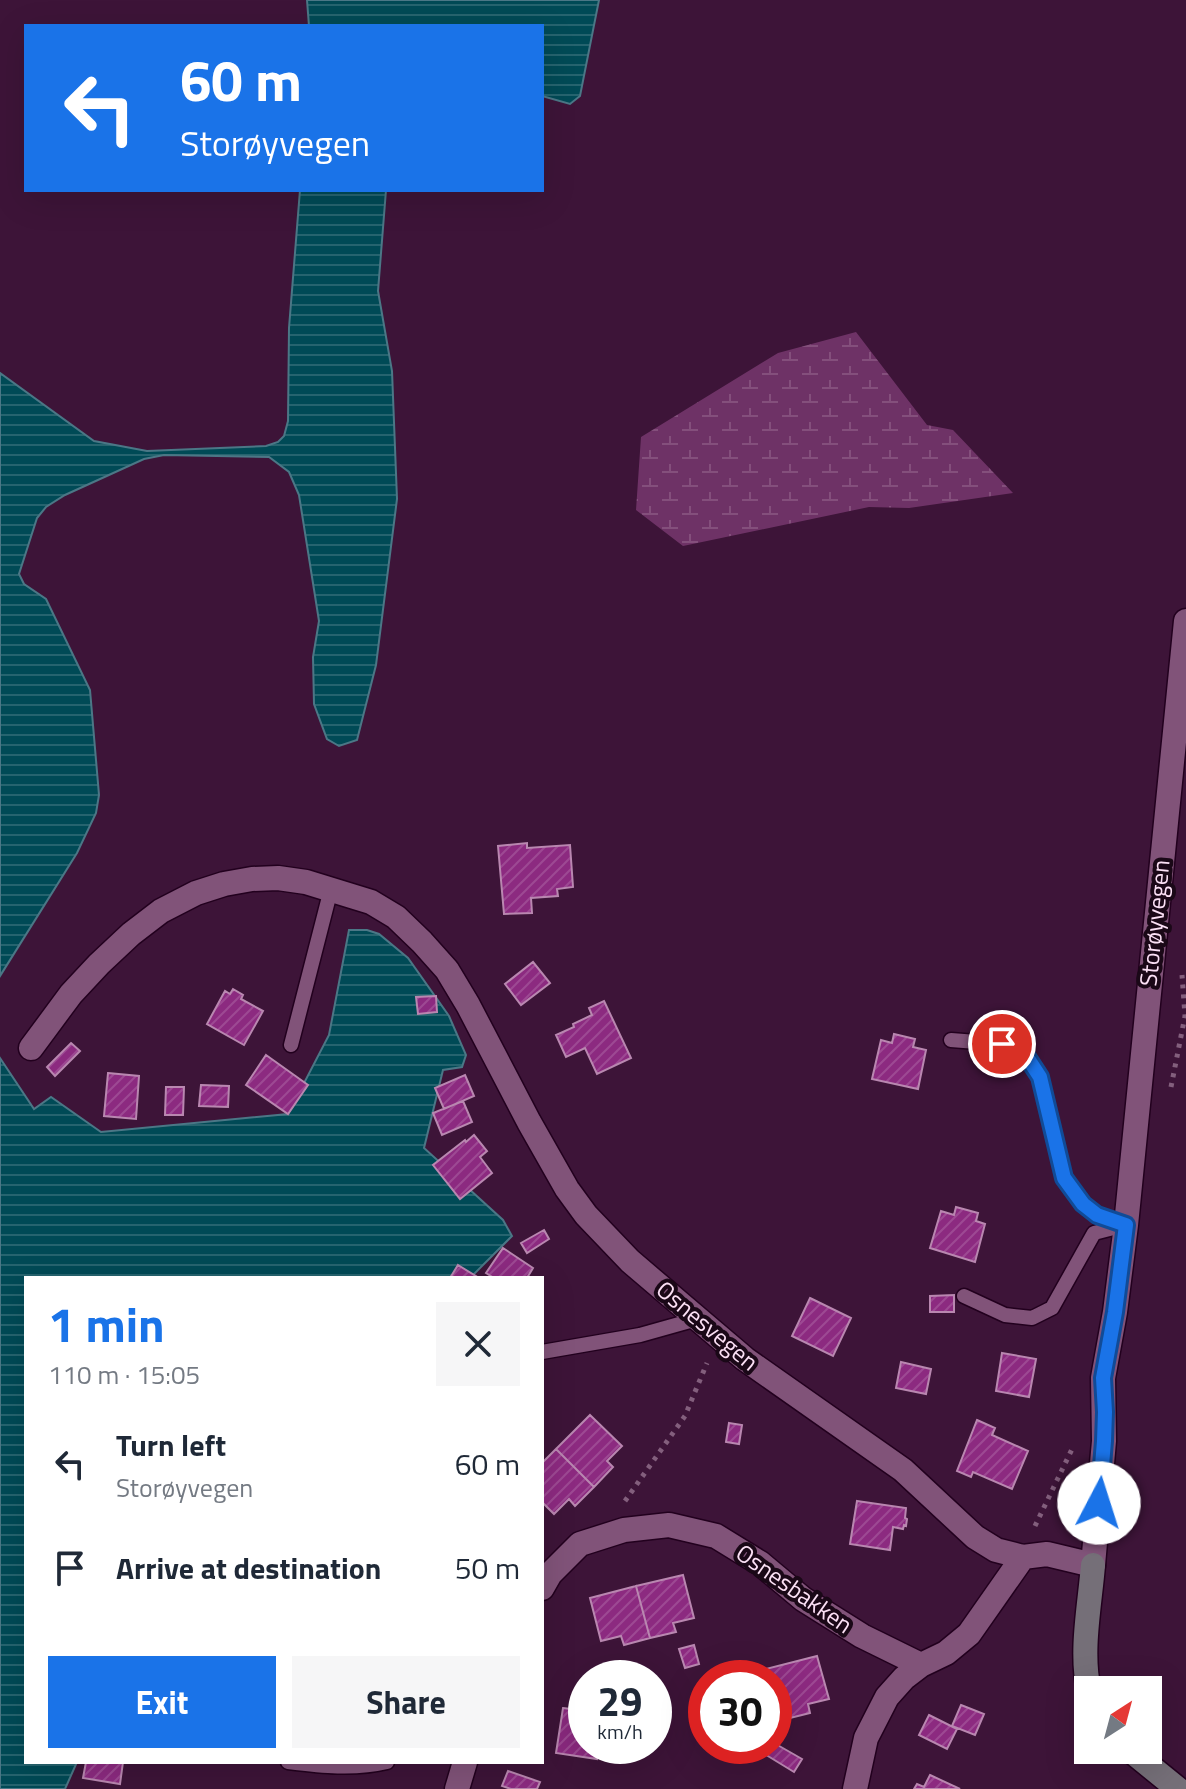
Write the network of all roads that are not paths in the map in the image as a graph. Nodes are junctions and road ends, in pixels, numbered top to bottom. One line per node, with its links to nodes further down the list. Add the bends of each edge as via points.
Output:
1 (1186, 621): 6 (street, Storøyvegen)
2 (331, 889): 4 (lane); 5 (street, Osnesvegen, via 278,878 252,879 196,893 161,911 99,964); 8 (street, Osnesvegen, via 396,917 439,961 567,1189 630,1261)
3 (951, 1040): 6 (lane, via 1002,1044 1025,1054 1040,1077 1064,1178 1097,1215)
4 (291, 1045)
5 (31, 1048)
6 (1126, 1225): 7 (lane, via 1094,1233 1052,1308 1032,1318 1005,1315); 11 (street, Storøyvegen, via 1103,1378 1104,1441)
7 (964, 1296)
8 (697, 1319): 9 (lane); 10 (street, Osnesvegen, via 903,1470 975,1537)
9 (544, 1352)
10 (1023, 1557): 11 (street, Osnesvegen, via 1047,1554); 13 (street, via 969,1634)
11 (1093, 1565): 14 (street)
12 (544, 1584): 13 (street, Osnesbakken, via 580,1544 624,1530 669,1525 716,1536 803,1599)
13 (921, 1665): 20 (street, via 887,1697 866,1738)
14 (1086, 1676)
15 (303, 1764): 16 (lane)
16 (379, 1764)
17 (464, 1764): 19 (street)
18 (1147, 1764): 21 (street)
19 (457, 1789)
20 (855, 1789)
21 (1178, 1789)

